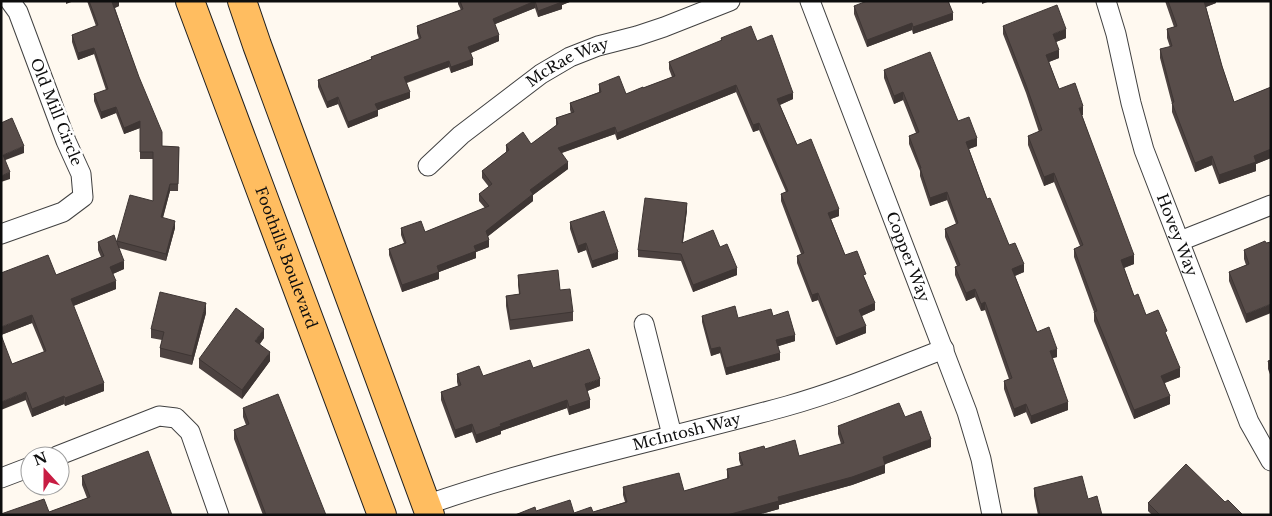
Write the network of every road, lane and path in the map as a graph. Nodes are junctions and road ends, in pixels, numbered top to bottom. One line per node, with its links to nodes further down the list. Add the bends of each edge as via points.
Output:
1 (10, 1): 9 (street, Old Mill Circle, via 18,12 66,141 82,174 82,197 63,212)
2 (190, 1): 20 (main road, Foothills Boulevard)
3 (242, 1): 18 (main road)
4 (730, 1): 7 (street, McRae Way, via 638,36 570,57 461,135)
5 (810, 1): 12 (street, Copper Way)
6 (1106, 1): 10 (street, Hovey Way, via 1144,150)
7 (428, 166)
8 (1271, 205): 10 (street)
9 (1, 234)
10 (1180, 241): 15 (street, Hovey Way, via 1250,422)
11 (644, 324): 13 (street)
12 (944, 349): 13 (street, McIntosh Way, via 789,406); 21 (street, Copper Way, via 975,440)
13 (672, 435): 18 (street, McIntosh Way, via 507,479)
14 (70, 451): 19 (street, via 160,416 176,418 190,432)
15 (1271, 461)
16 (20, 470): 17 (street)
17 (1, 478)
18 (428, 510)
19 (219, 515)
20 (382, 515)
21 (992, 515)

